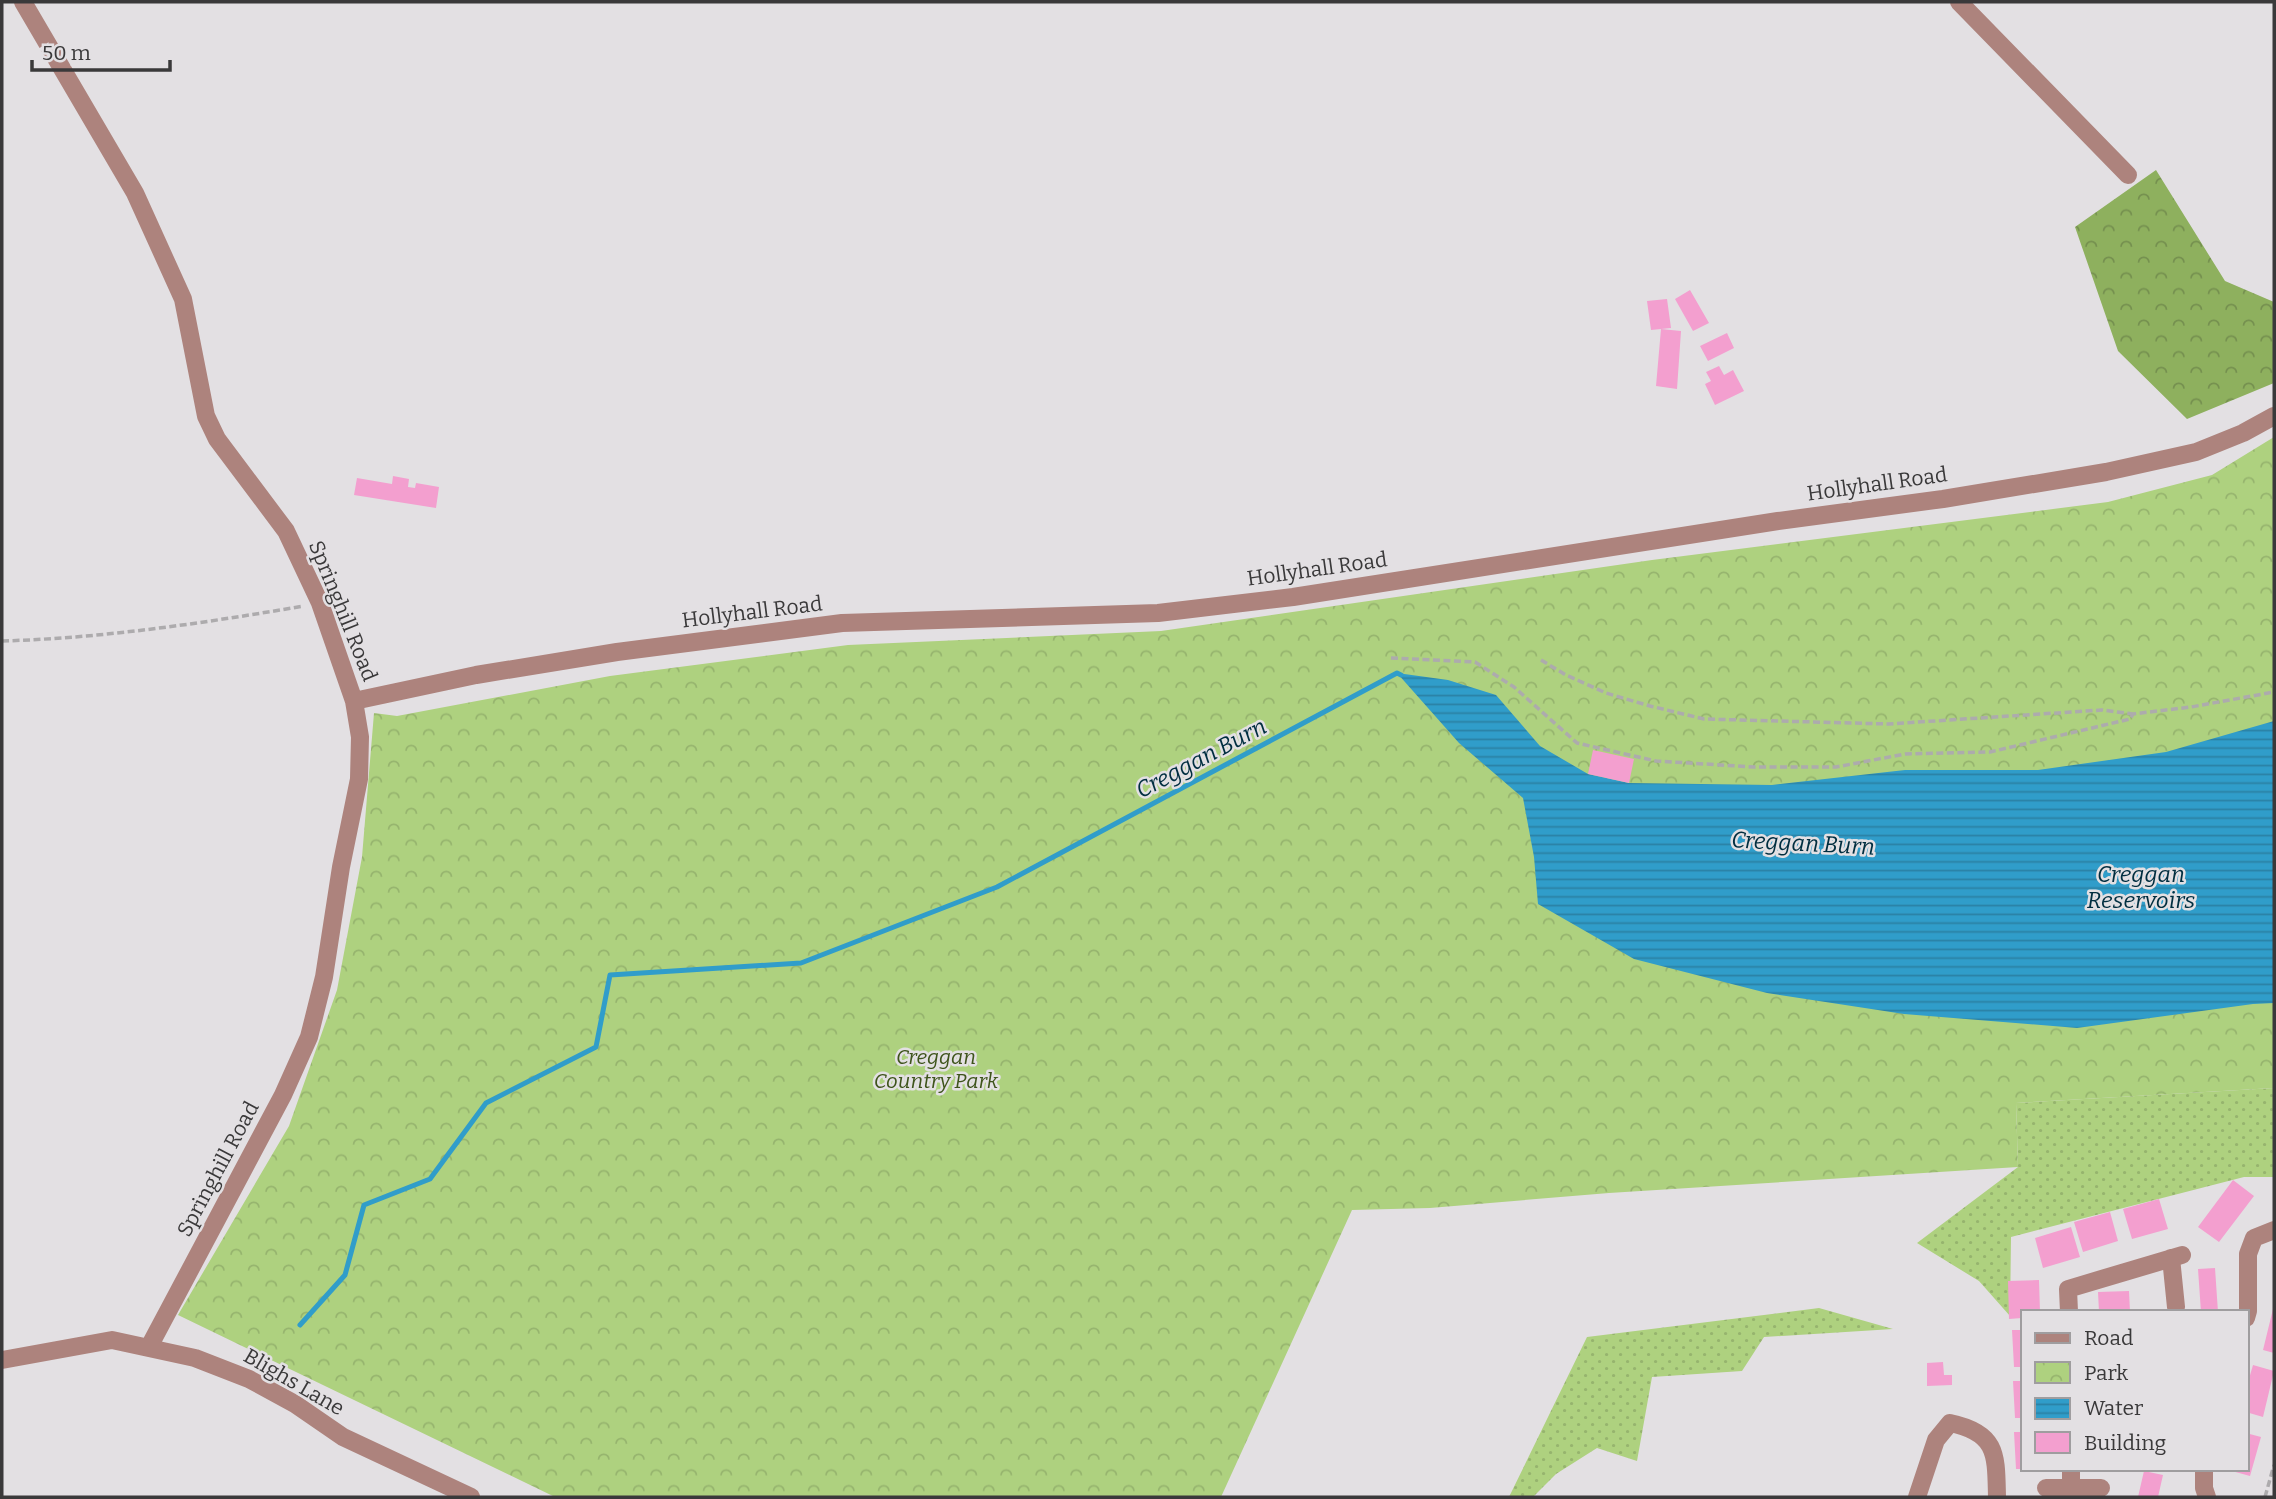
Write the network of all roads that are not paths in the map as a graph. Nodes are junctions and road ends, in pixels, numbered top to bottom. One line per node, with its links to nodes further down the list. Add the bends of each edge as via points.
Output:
1 (23, 2): 5 (street, Springhill Road, via 135,193 183,299 205,416 286,531 320,603)
2 (1959, 2): 3 (street)
3 (2128, 175)
4 (2274, 416): 5 (street, Hollyhall Road, via 2196,452 2106,472 1293,597 1158,613 842,623 617,652)
5 (354, 701): 10 (street, Springhill Road, via 360,737 359,779 309,1037)
6 (2274, 1230): 9 (street, via 2254,1238 2248,1254)
7 (2176, 1307): 8 (street, via 2176,1257 2068,1289)
8 (2069, 1310)
9 (2248, 1310)
10 (149, 1347): 11 (street, Blighs Lane, via 113,1340); 16 (street, Blighs Lane, via 195,1358 249,1379 343,1437)
11 (2, 1360)
12 (2204, 1471): 19 (street)
13 (2071, 1478): 14 (street); 15 (street)
14 (2046, 1488)
15 (2101, 1488)
16 (471, 1497)
17 (1917, 1497): 18 (street, via 1936,1440 1950,1423 1969,1427 1989,1441 1996,1461)
18 (1997, 1497)
19 (2207, 1497)

